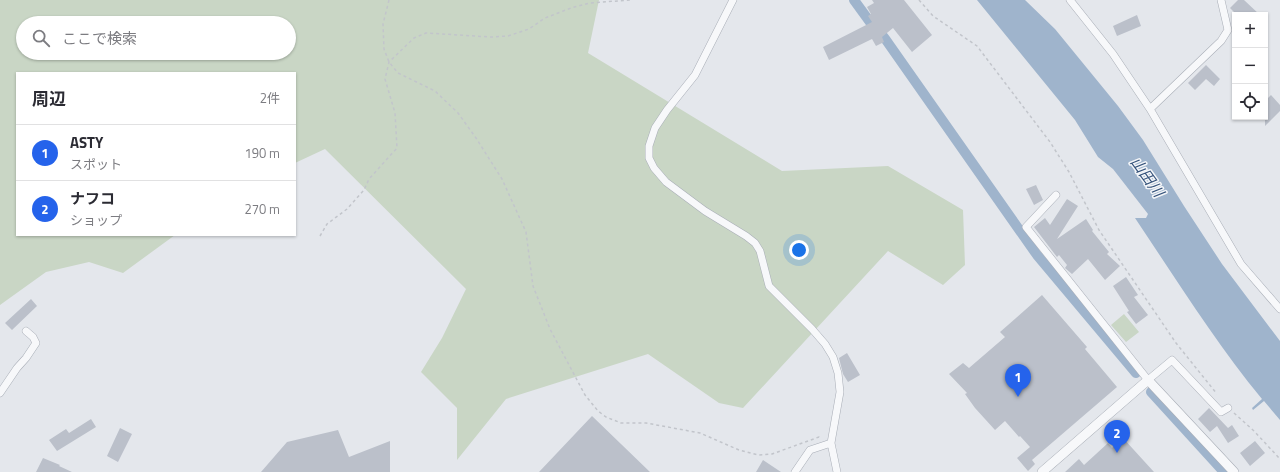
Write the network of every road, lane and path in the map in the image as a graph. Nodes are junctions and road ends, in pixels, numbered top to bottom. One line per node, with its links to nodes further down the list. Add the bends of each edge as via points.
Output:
1 (389, 0): 8 (path, via 383,24 384,49)
2 (630, 0): 8 (path, via 590,3 571,8 545,18 529,29 508,36 426,33 414,38)
3 (733, 0): 18 (street, via 695,75 655,128 649,146 649,158 666,182 705,212 756,243 769,286 825,344 833,357 840,392)
4 (919, 0): 16 (path, via 933,16 977,46 1050,142 1069,172 1099,230 1176,344)
5 (1070, 0): 9 (street, via 1113,54)
6 (1221, 0): 7 (street)
7 (1232, 31): 9 (street)
8 (389, 62): 11 (path, via 385,79 395,114 397,148 369,179 364,190 327,224); 18 (path, via 398,73 435,91 458,113 502,179 526,232 533,286 550,329 585,396 598,411 621,423 646,423 700,434 758,455 772,454 819,437)
9 (1150, 109): 12 (street, via 1241,264)
10 (1056, 194): 14 (street, via 1026,227)
11 (320, 236)
12 (1280, 310)
13 (26, 331): 15 (street, via 34,337 36,343)
14 (1148, 380): 17 (street, via 1172,360 1221,412); 22 (street); 23 (street)
15 (0, 393)
16 (1218, 396)
17 (1228, 408): 19 (path)
18 (831, 443): 20 (street, via 810,450); 21 (street)
19 (1280, 459)
20 (795, 472)
21 (837, 472)
22 (1042, 472)
23 (1234, 472)

